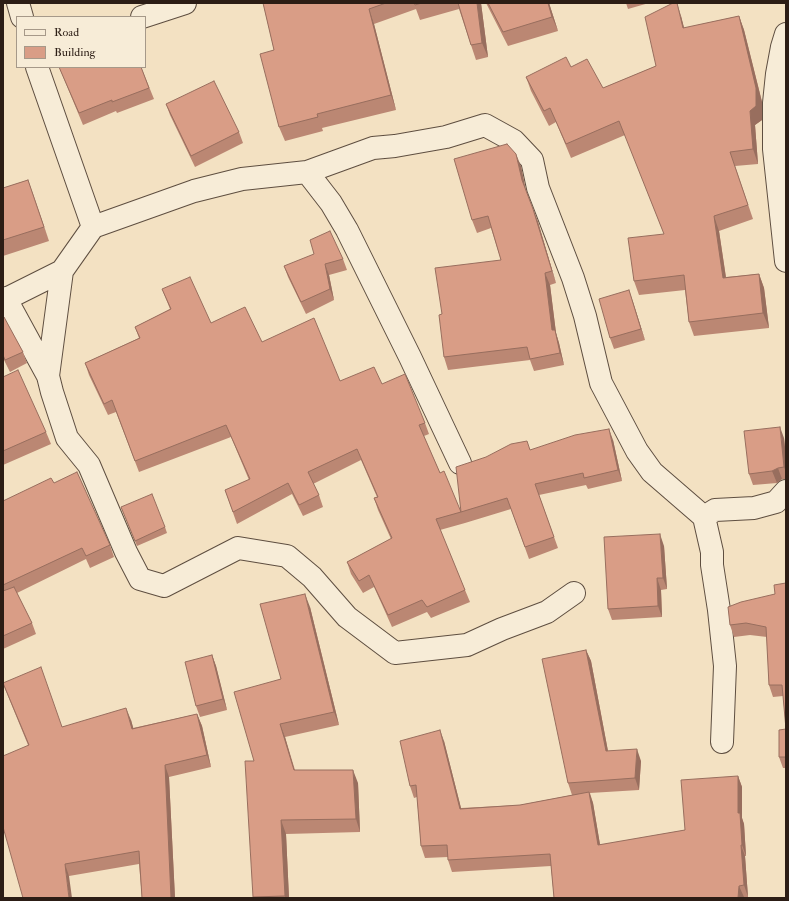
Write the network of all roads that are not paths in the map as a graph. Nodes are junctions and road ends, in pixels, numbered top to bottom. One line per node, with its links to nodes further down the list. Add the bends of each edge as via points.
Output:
1 (18, 3): 3 (street)
2 (185, 3): 4 (street)
3 (22, 16)
4 (145, 16)
5 (786, 34): 9 (street, via 774,103 774,149)
6 (36, 68): 8 (street)
7 (306, 172): 8 (street, via 242,179 194,190); 13 (street, via 331,203 347,230); 15 (street, via 373,148 446,137 485,125 514,141 532,160 538,188 585,316 601,383 637,451 652,472)
8 (93, 227): 10 (street)
9 (786, 261)
10 (62, 271): 11 (street); 12 (street)
11 (5, 298): 12 (street)
12 (48, 376): 16 (street, via 67,438 89,465 140,579 164,586 238,548 287,556 312,577 347,617 395,653 467,645 548,612)
13 (460, 463)
14 (786, 491): 15 (street, via 776,502 754,508 715,510)
15 (704, 517): 17 (street, via 712,552 724,666)
16 (574, 593)
17 (722, 742)

